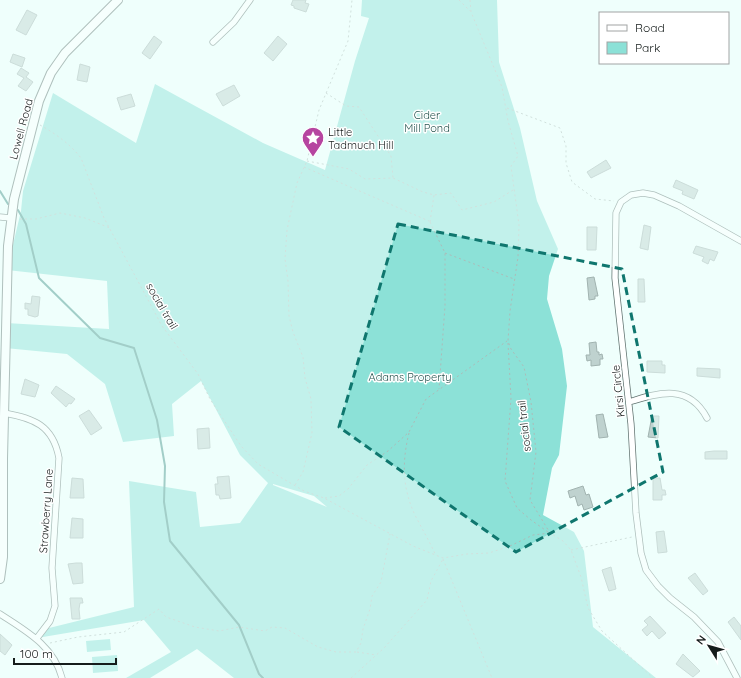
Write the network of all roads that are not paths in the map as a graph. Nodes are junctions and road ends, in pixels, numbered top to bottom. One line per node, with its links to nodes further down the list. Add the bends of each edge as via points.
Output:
1 (118, 0): 5 (street, Lowell Road, via 61,57 44,87)
2 (250, 0): 3 (street, via 234,22)
3 (214, 42)
4 (0, 218): 5 (street)
5 (14, 218): 8 (street, Lowell Road, via 8,246)
6 (741, 241): 7 (street, Kirsi Circle, via 654,195 631,195 621,202 616,214 615,278)
7 (629, 402): 9 (street, via 656,395 684,394 696,401); 15 (street, Kirsi Circle, via 638,536 646,570 663,592 694,617 718,642)
8 (4, 413): 10 (street, Lowell Road); 13 (street, Strawberry Lane, via 39,423 55,442 59,458 52,568 55,606 50,621)
9 (707, 418)
10 (2, 459): 11 (street, Lowell Road, via 3,557)
11 (0, 579)
12 (0, 614): 13 (street)
13 (37, 638): 14 (street, via 53,658)
14 (62, 678)
15 (737, 678)

